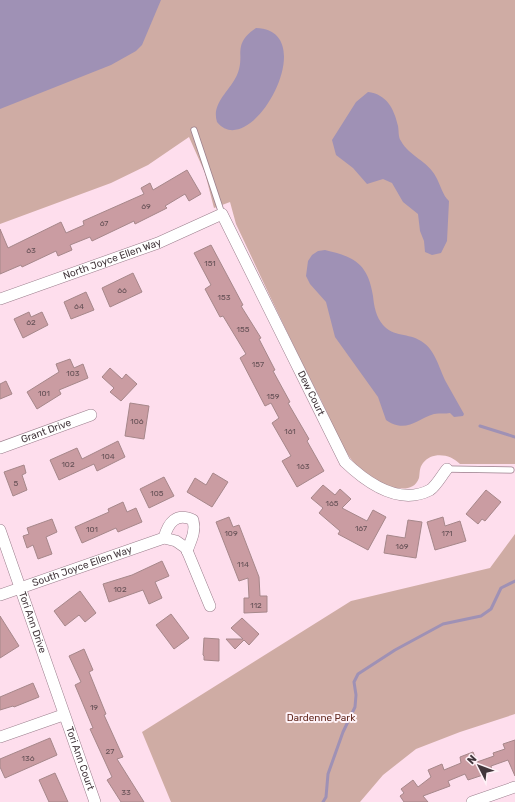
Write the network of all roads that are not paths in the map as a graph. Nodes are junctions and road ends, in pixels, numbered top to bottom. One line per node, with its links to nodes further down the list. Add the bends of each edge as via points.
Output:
1 (194, 130): 2 (lane)
2 (222, 214): 3 (street, North Joyce Ellen Way, via 158,243); 6 (street, Dew Court, via 345,462 362,478 380,488 410,497 431,490)
3 (0, 299)
4 (91, 415): 5 (street, Grant Drive)
5 (0, 448)
6 (447, 469): 7 (lane)
7 (511, 470)
8 (0, 530): 11 (street, Tori Ann Drive)
9 (164, 538): 10 (street, via 176,541); 10 (street, via 169,523 178,516 193,520 194,534); 11 (street, South Joyce Ellen Way)
10 (187, 551): 13 (street)
11 (21, 588): 12 (street, South Joyce Ellen Way); 14 (street, Tori Ann Drive)
12 (0, 595)
13 (210, 606)
14 (63, 715): 15 (street); 17 (street, Tori Ann Court)
15 (0, 737)
16 (515, 788): 18 (street)
17 (95, 802)
18 (472, 802)

